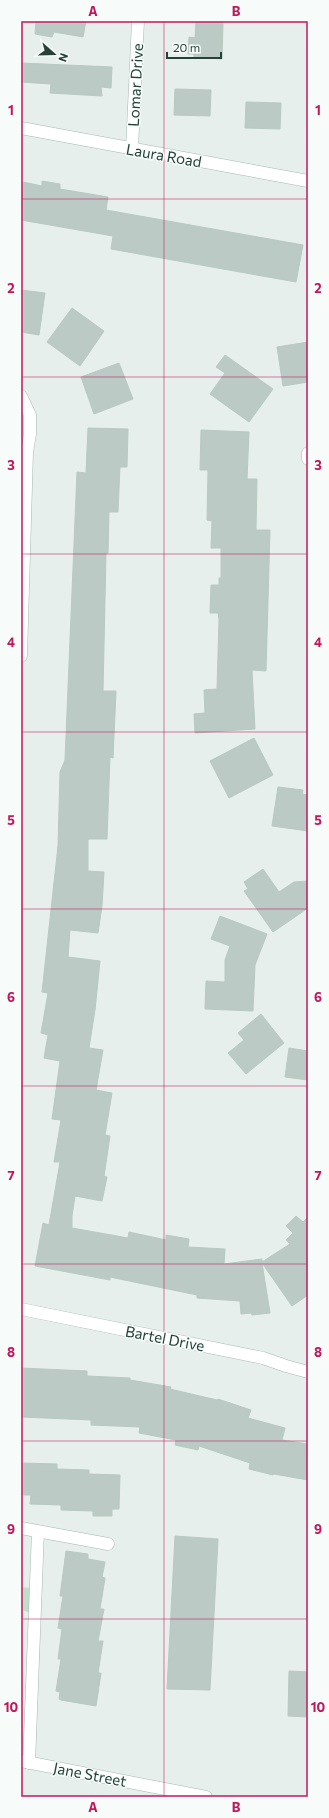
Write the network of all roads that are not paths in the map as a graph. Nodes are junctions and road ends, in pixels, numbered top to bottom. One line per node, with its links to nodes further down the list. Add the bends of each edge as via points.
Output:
1 (138, 21): 3 (street, Lomar Drive)
2 (21, 128): 3 (street, Laura Road)
3 (132, 149): 4 (street, Laura Road)
4 (308, 181)
5 (21, 396): 8 (street, via 30,415)
6 (308, 453): 7 (street)
7 (308, 459)
8 (21, 656)
9 (21, 1309): 10 (street, Bartel Drive, via 264,1358)
10 (308, 1372)
11 (21, 1528): 12 (street)
12 (38, 1531): 13 (street); 15 (street)
13 (108, 1544)
14 (21, 1623): 15 (street)
15 (33, 1625): 16 (street)
16 (25, 1762): 17 (street, Jane Street)
17 (206, 1797)

